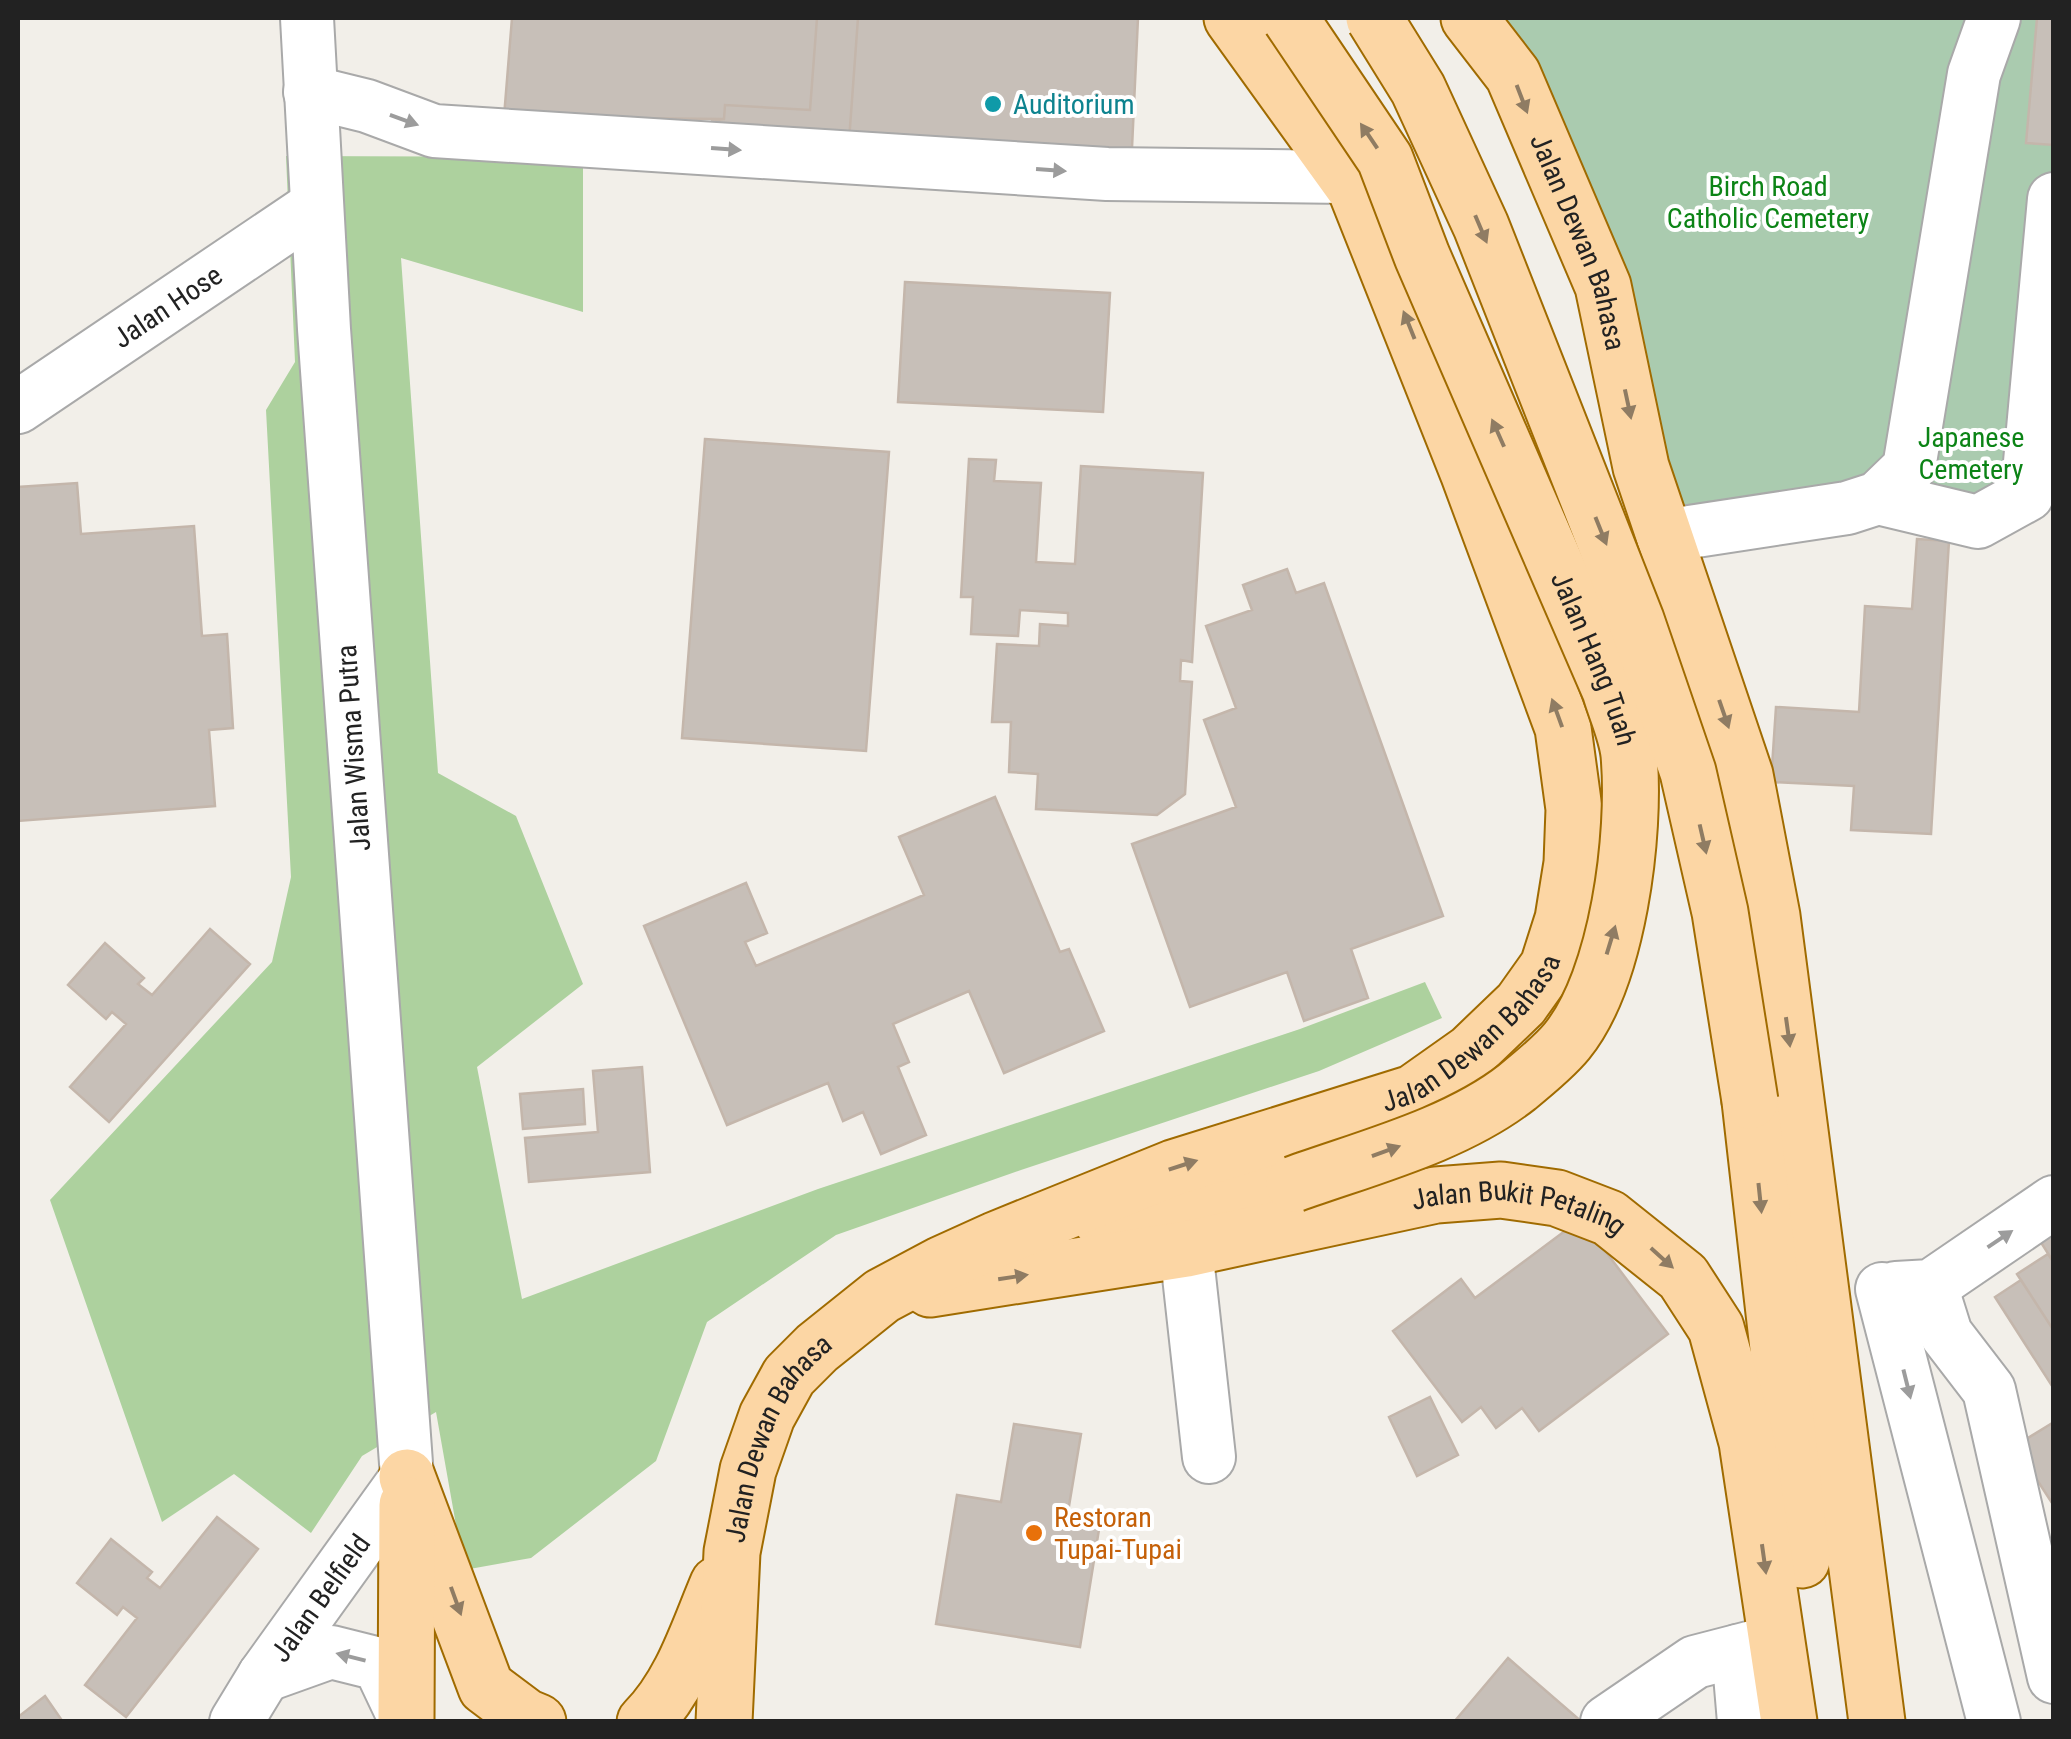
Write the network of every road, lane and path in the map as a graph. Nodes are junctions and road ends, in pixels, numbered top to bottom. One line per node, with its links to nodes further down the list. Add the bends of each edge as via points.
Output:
1 (307, 18): 7 (street, Jalan Wisma Putra)
2 (1232, 18): 8 (main road, Jalan Dewan Bahasa)
3 (1290, 18): 17 (main road, Jalan Hang Tuah, one-way to 3, bridge, via 1294,1184 1436,1134 1515,1088 1568,1040 1596,988 1614,932 1625,878 1629,752 1610,690 1385,158)
4 (1374, 18): 37 (main road, Jalan Hang Tuah, one-way to 37, bridge, via 1418,89 1480,226 1636,620 1688,772 1720,912 1750,1101 1799,1544)
5 (1469, 18): 12 (main road, Jalan Dewan Bahasa, one-way to 12, via 1513,75 1603,286)
6 (1994, 18): 13 (street, via 1974,74 1909,468)
7 (310, 92): 8 (street, one-way to 8, via 434,131 1107,174); 10 (street, Jalan Wisma Putra)
8 (1346, 177): 15 (main road, Jalan Dewan Bahasa, one-way to 8)
9 (2054, 198): 13 (street, via 2027,494 1978,522)
10 (316, 206): 11 (street, Jalan Hose); 23 (street, Jalan Wisma Putra)
11 (18, 407)
12 (1641, 467): 14 (main road, Jalan Dewan Bahasa); 15 (main road, via 1586,464 1536,485 1504,514)
13 (1878, 498): 14 (street)
14 (1663, 536): 21 (main road, Jalan Dewan Bahasa, one-way to 21, via 1744,776 1772,916)
15 (1496, 546): 17 (main road, Jalan Dewan Bahasa, one-way to 15, via 1173,1168 1414,1094 1471,1052 1530,991 1548,966 1563,920 1574,809 1563,728)
16 (2054, 1202): 19 (street, one-way to 16)
17 (995, 1240): 20 (main road, Jalan Dewan Bahasa)
18 (1186, 1249): 20 (main road, Jalan Bukit Petaling, one-way to 18); 22 (street); 25 (main road, Jalan Bukit Petaling, one-way to 25, via 1436,1195 1502,1190 1557,1198 1609,1218 1682,1277 1716,1328 1748,1442)
19 (1907, 1288): 21 (street); 27 (street, via 1989,1390); 39 (street, one-way to 39)
20 (882, 1296): 24 (main road, Jalan Dewan Bahasa, via 790,1376 748,1470)
21 (1823, 1301): 38 (main road, Jalan Dewan Bahasa)
22 (1210, 1457)
23 (407, 1478): 26 (street, Jalan Belfield); 30 (main road); 32 (main road, one-way to 32, via 486,1687)
24 (732, 1552): 29 (main road, Jalan Dewan Bahasa); 33 (main road, via 678,1677)
25 (1757, 1646): 34 (street, via 1695,1662); 35 (street); 36 (main road, Jalan Bukit Petaling)
26 (264, 1676): 30 (street, one-way to 26, via 379,1664 331,1652); 31 (street, Jalan Belfield)
27 (2054, 1676)
28 (2054, 1701): 39 (street)
29 (720, 1710)
30 (406, 1721)
31 (236, 1722)
32 (538, 1722)
33 (645, 1722)
34 (1607, 1722)
35 (1744, 1722)
36 (1789, 1722)
37 (1826, 1722)
38 (1877, 1722)
39 (1997, 1722)

